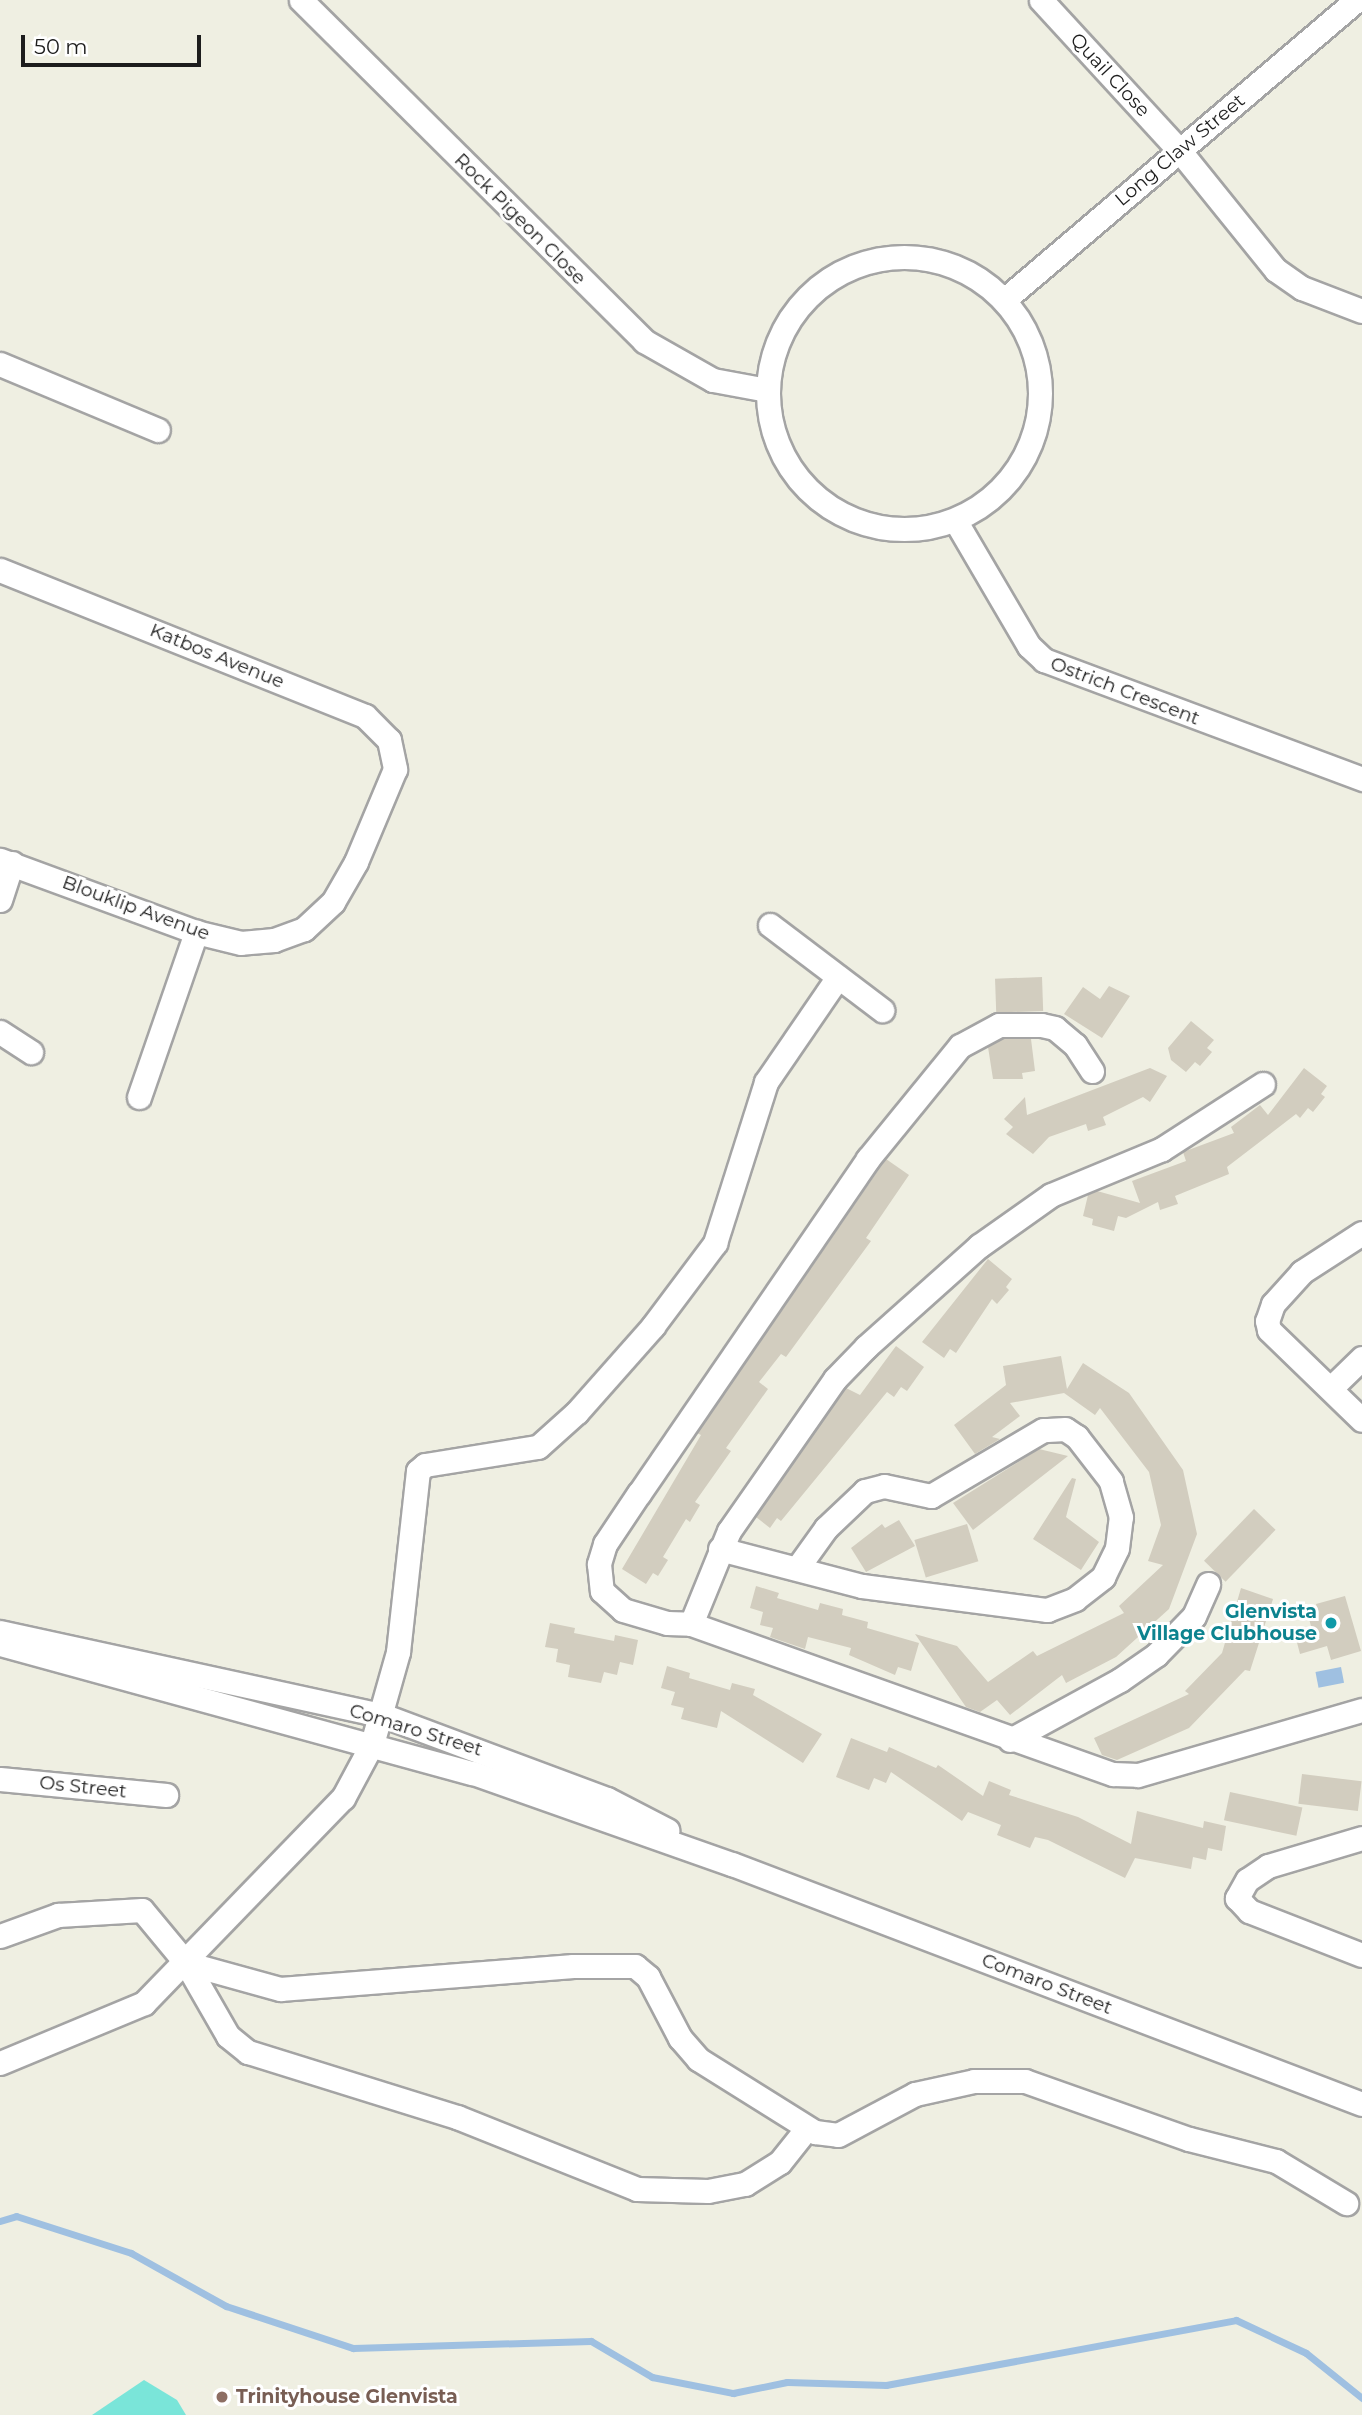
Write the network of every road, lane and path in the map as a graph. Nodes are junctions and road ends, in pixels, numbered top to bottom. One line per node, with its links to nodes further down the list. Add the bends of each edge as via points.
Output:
1 (301, 0): 8 (street, Rock Pigeon Close, via 644,341 713,380)
2 (1041, 0): 4 (street, Quail Close)
3 (1356, 0): 4 (street, Long Claw Street)
4 (1180, 150): 5 (street, Long Claw Street); 6 (street, via 1282,275 1302,288)
5 (1004, 300): 8 (street, via 977,277 944,263 909,257 873,260 840,273 811,294 788,322 773,354); 10 (street, via 1031,347 1040,379 1038,423 1021,464 993,497)
6 (1362, 311)
7 (0, 364): 9 (street)
8 (767, 390): 10 (street, via 773,434 793,475 825,506 866,526 912,531)
9 (158, 430)
10 (956, 520): 13 (street, Ostrich Crescent, via 1029,646 1044,660)
11 (0, 570): 12 (street, Katbos Avenue, via 365,716 389,740 395,759)
12 (393, 777): 17 (street, Blouklip Avenue, via 346,882 314,922 262,942 241,943)
13 (1362, 779)
14 (6, 862): 15 (street); 17 (street, Blouklip Avenue)
15 (0, 900)
16 (770, 925): 18 (street)
17 (196, 932): 24 (street)
18 (838, 977): 19 (street); 36 (street, via 766,1082 715,1243 653,1326 577,1412 537,1447 425,1465 418,1471 404,1626)
19 (882, 1010)
20 (0, 1032): 21 (street)
21 (31, 1052)
22 (1092, 1071): 32 (street, via 1075,1045 1055,1028 1013,1023 988,1029 960,1046 868,1159 605,1545 599,1579 611,1601 641,1616)
23 (1263, 1084): 29 (street, via 1161,1149 1063,1188 979,1246 841,1372 776,1459)
24 (139, 1097)
25 (1362, 1233): 27 (street, via 1302,1272 1267,1316 1269,1330)
26 (1362, 1358): 27 (street)
27 (1331, 1388): 28 (street)
28 (1362, 1420)
29 (720, 1549): 30 (street); 32 (street)
30 (798, 1567): 30 (street, via 862,1586 1047,1610 1075,1600 1103,1577 1117,1548 1121,1517 1111,1482 1077,1437 1065,1429 1043,1430 931,1496 884,1486 865,1491 826,1528)
31 (1208, 1584): 37 (street, via 1194,1616 1156,1655)
32 (691, 1624): 37 (street)
33 (0, 1632): 36 (street, Comaro Street)
34 (0, 1644): 38 (street, Comaro Street)
35 (1362, 1710): 37 (street, via 1138,1775 1105,1773)
36 (382, 1715): 38 (street); 42 (street, Comaro Street, via 607,1799)
37 (1010, 1740)
38 (372, 1744): 42 (street, Comaro Street, via 473,1773); 45 (street, via 344,1798)
39 (0, 1779): 40 (street, Os Street)
40 (166, 1795)
41 (1362, 1838): 44 (street, via 1268,1866 1247,1880 1237,1899 1249,1911)
42 (732, 1864): 47 (street, Comaro Street)
43 (0, 1936): 45 (street, via 58,1915 142,1910)
44 (1362, 1955)
45 (186, 1963): 46 (street, via 144,2003); 48 (street, via 280,1989 573,1966 638,1967 698,2059); 48 (street, via 228,2036 248,2052 457,2117 636,2189 708,2191 745,2184 780,2162)
46 (0, 2063)
47 (1362, 2104)
48 (807, 2128): 49 (street, via 838,2134 905,2097 974,2081 1032,2082 1189,2139 1276,2161)
49 (1346, 2203)

